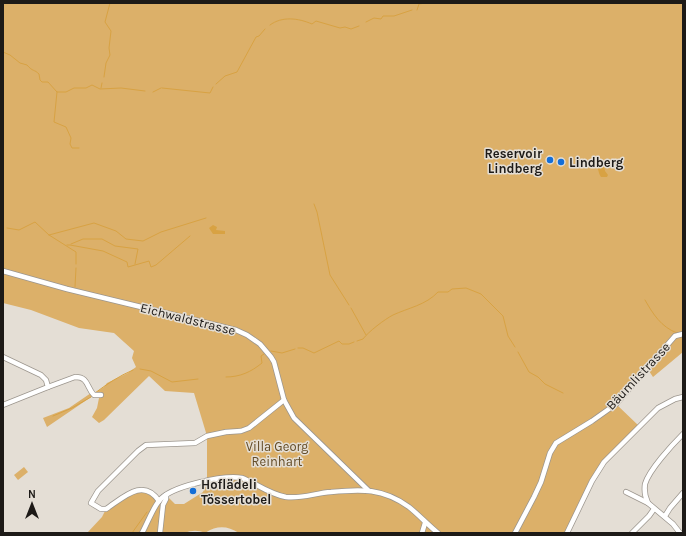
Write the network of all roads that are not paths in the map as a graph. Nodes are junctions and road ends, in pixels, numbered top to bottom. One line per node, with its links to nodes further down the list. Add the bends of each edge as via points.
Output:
1 (3, 271): 7 (street, Eichwaldstrasse, via 247,334 260,344 274,362)
2 (683, 334): 23 (street, Bäumlistrasse, via 675,336 616,404 556,443 550,453 541,482)
3 (3, 357): 4 (street, via 41,374)
4 (48, 387): 5 (street, via 79,377 86,382 94,395); 8 (street)
5 (102, 395)
6 (683, 397): 24 (street, via 658,408 604,462 592,480)
7 (284, 400): 10 (street, Eichwaldstrasse, via 298,422); 14 (street, via 250,428 241,431 207,436 195,443 146,445 98,491 91,503 106,509 134,490 143,489)
8 (5, 405)
9 (683, 434): 15 (street, via 648,478 645,488)
10 (368, 490): 13 (street, via 288,497 275,495 243,478 232,478 207,481 174,490); 18 (street, via 392,497 410,508)
11 (626, 492): 15 (street)
12 (683, 493): 17 (street)
13 (166, 495): 14 (street); 20 (street)
14 (159, 501): 19 (street)
15 (648, 503): 16 (street)
16 (654, 508): 17 (street); 25 (street)
17 (664, 516): 26 (street)
18 (425, 523): 21 (street); 22 (street)
19 (142, 533)
20 (160, 533)
21 (422, 533)
22 (438, 533)
23 (515, 533)
24 (567, 533)
25 (632, 533)
26 (680, 533)

